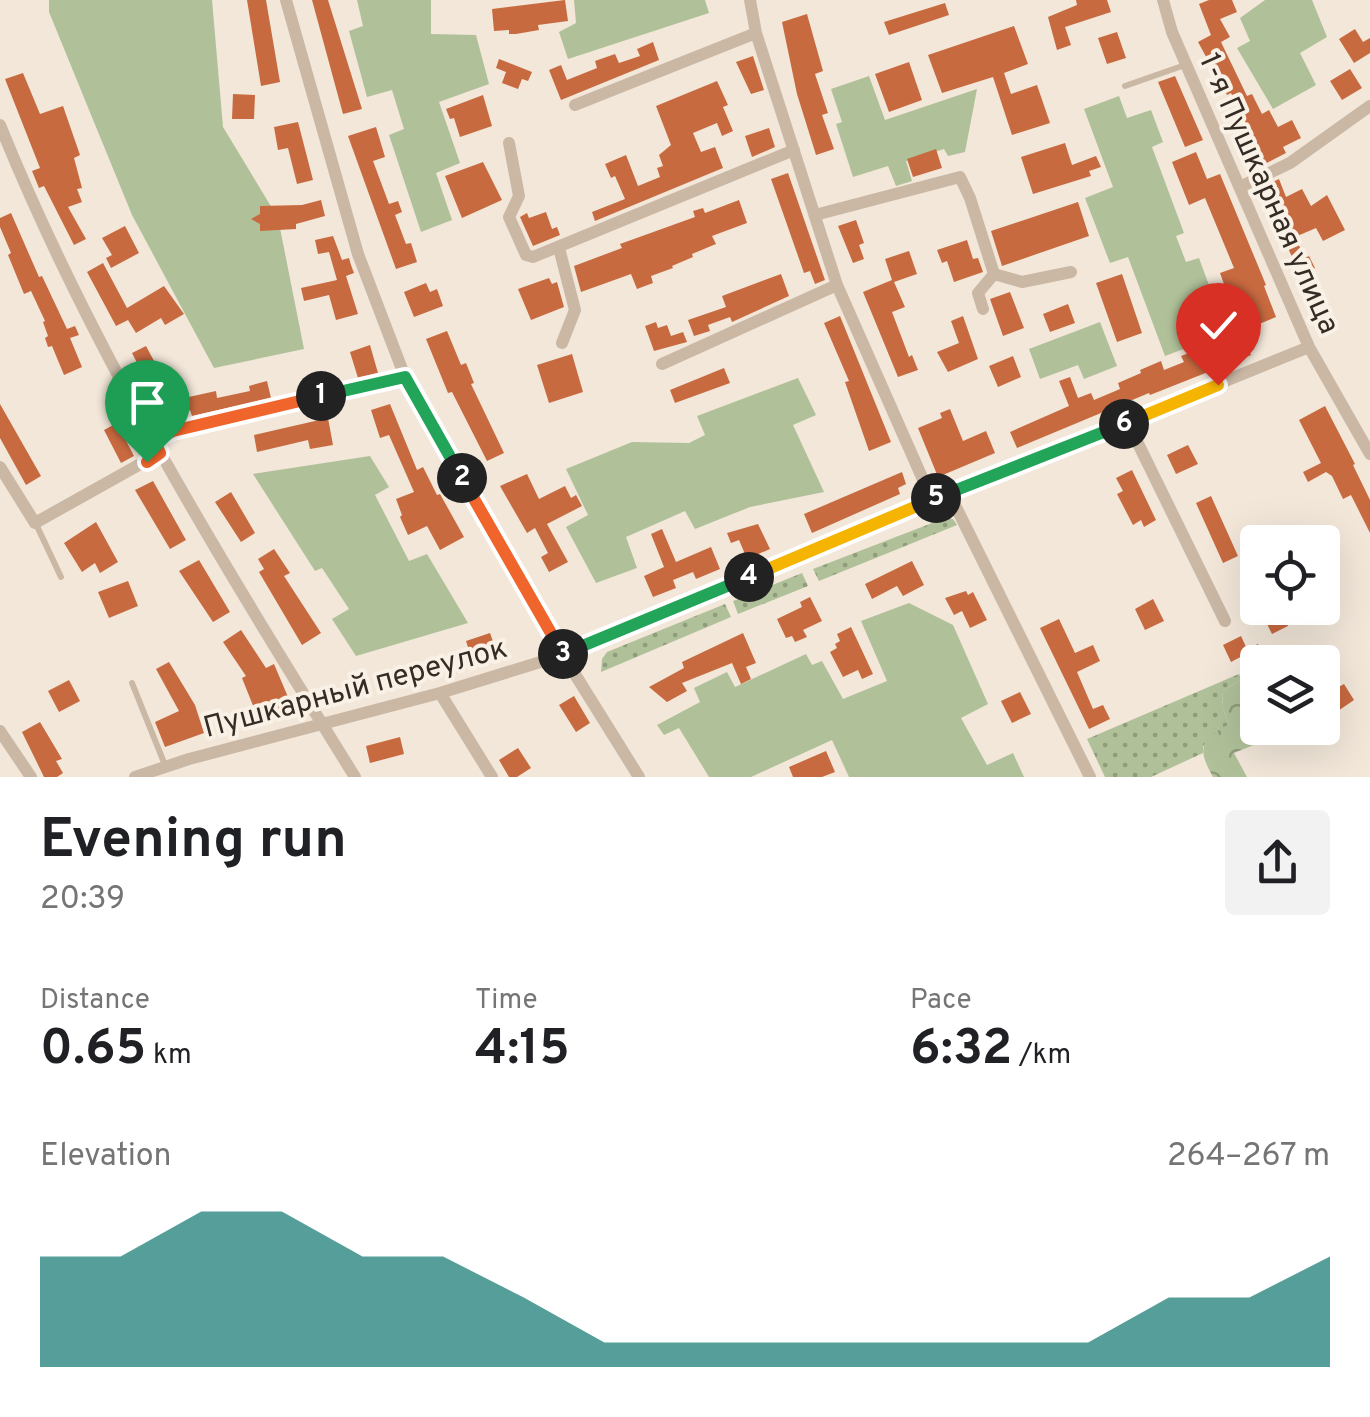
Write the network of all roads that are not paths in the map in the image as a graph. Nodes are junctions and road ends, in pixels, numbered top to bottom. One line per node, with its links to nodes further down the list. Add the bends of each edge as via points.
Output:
1 (286, 0): 22 (street, via 358,254)
2 (750, 0): 4 (street)
3 (1163, 0): 5 (street, 1-я Пушкарная улица)
4 (756, 33): 7 (street); 11 (street)
5 (1186, 65): 6 (lane); 12 (street, 1-я Пушкарная улица)
6 (1125, 86)
7 (575, 106)
8 (1370, 106): 12 (street, via 1290,163)
9 (0, 125): 24 (street, via 38,218)
10 (508, 143): 14 (street, via 519,196 509,217 526,254 533,258)
11 (794, 150): 13 (street); 14 (street)
12 (1240, 187): 20 (street, 1-я Пушкарная улица)
13 (815, 215): 16 (street, via 960,177); 17 (street)
14 (559, 248): 19 (street, via 574,310)
15 (1072, 272): 16 (street, via 1022,282)
16 (994, 274): 18 (street, via 978,293)
17 (837, 284): 21 (street); 28 (street)
18 (983, 309)
19 (562, 343)
20 (1310, 347): 23 (street, Пушкарный переулок); 25 (street, 1-я Пушкарная улица)
21 (662, 364)
22 (405, 377): 24 (street, via 173,431); 32 (street)
23 (1128, 423): 27 (street, Пушкарный переулок); 31 (street)
24 (157, 447): 29 (street); 35 (street)
25 (1370, 454)
26 (0, 466): 29 (street)
27 (950, 494): 28 (street, Пушкарный переулок); 43 (street)
28 (932, 500): 32 (street, Пушкарный переулок)
29 (36, 523): 30 (lane)
30 (61, 577)
31 (1224, 620)
32 (563, 655): 34 (street, Пушкарный переулок); 42 (street)
33 (132, 683): 37 (lane)
34 (440, 693): 35 (street, Пушкарный переулок); 41 (street)
35 (322, 724): 37 (street, Пушкарный переулок); 40 (street)
36 (0, 731): 38 (street)
37 (166, 766): 39 (street, Пушкарный переулок)
38 (30, 777)
39 (135, 777)
40 (355, 777)
41 (492, 777)
42 (639, 777)
43 (1090, 777)

